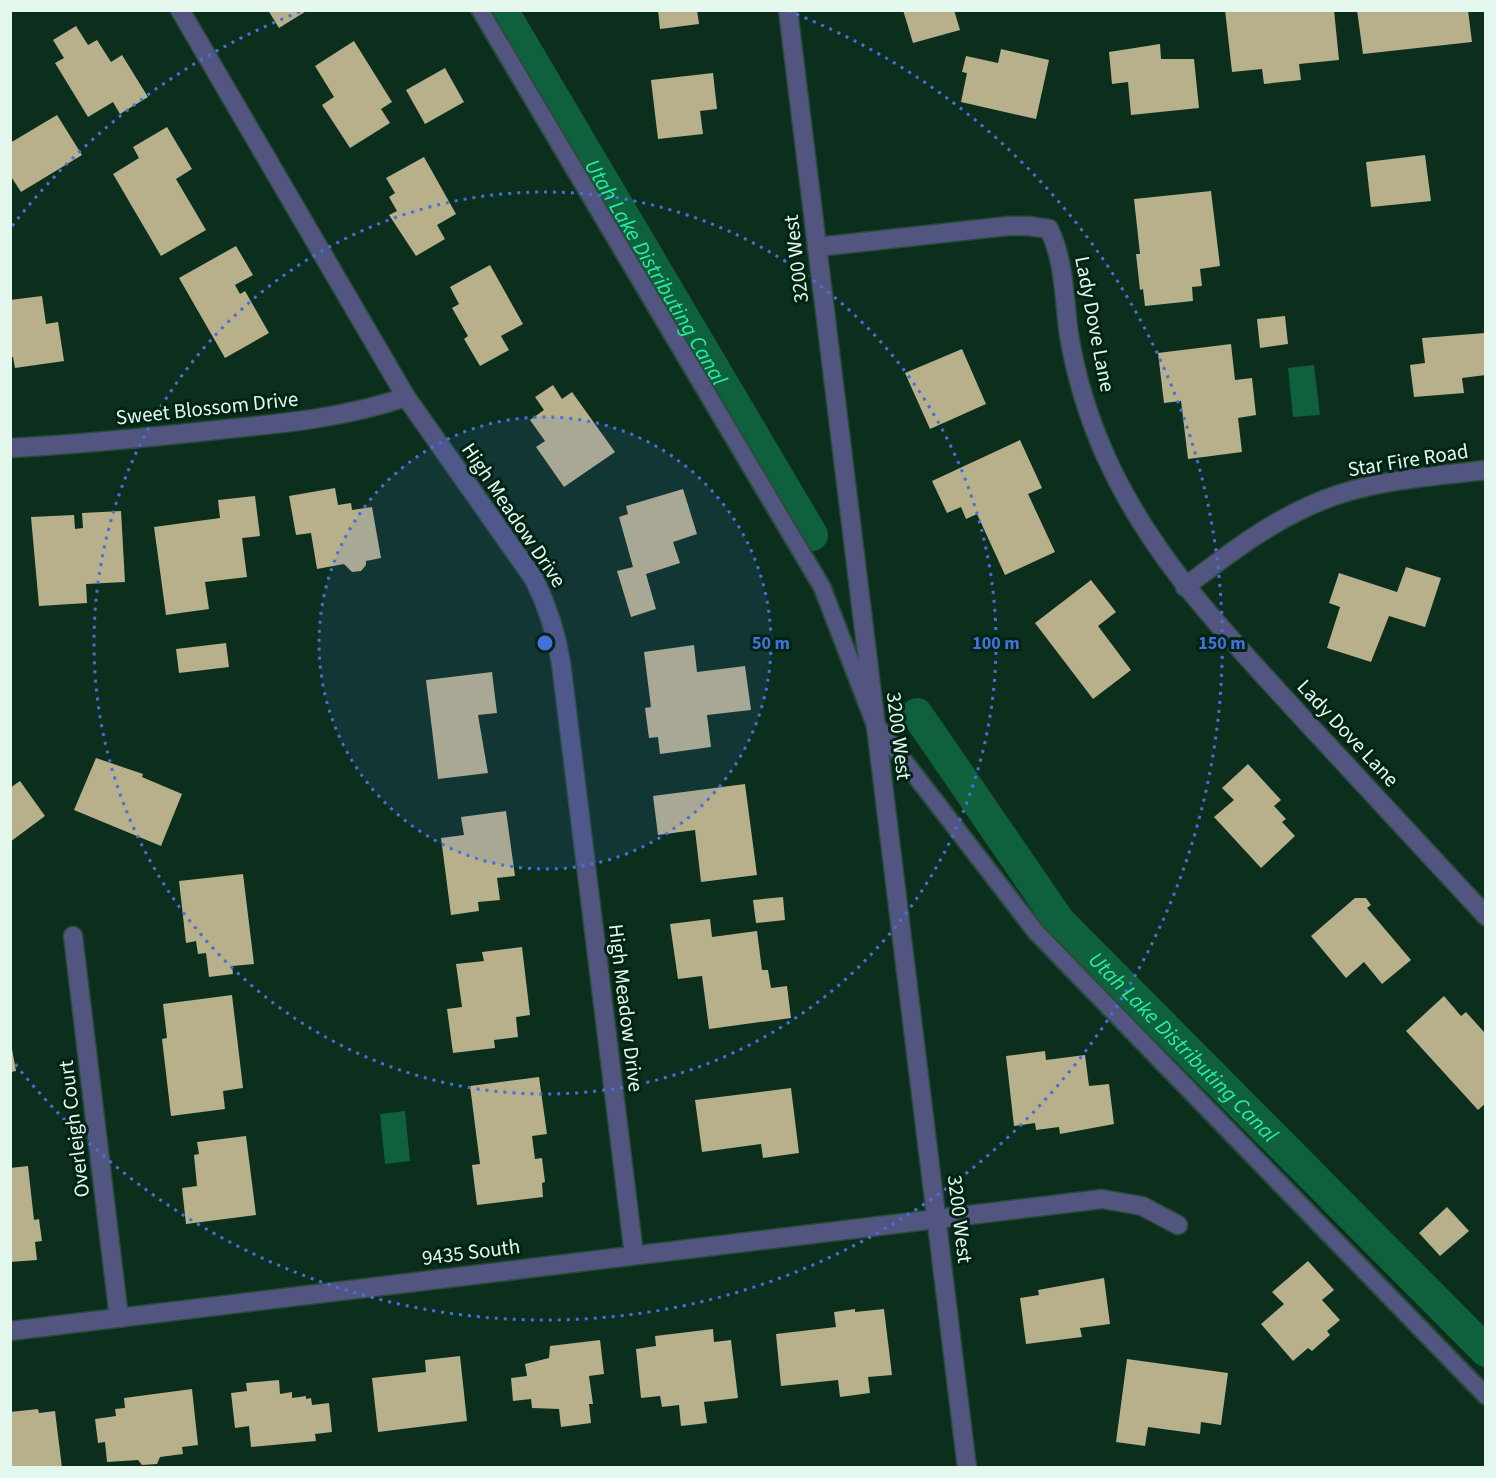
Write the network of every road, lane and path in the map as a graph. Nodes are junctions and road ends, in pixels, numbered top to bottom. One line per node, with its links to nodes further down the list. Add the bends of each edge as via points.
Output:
1 (180, 10): 5 (street, High Meadow Drive)
2 (480, 10): 9 (lane, via 822,587)
3 (788, 10): 4 (street, 3200 West)
4 (817, 247): 8 (street, Lady Dove Lane, via 1008,226 1049,229 1060,258 1070,337 1084,398 1105,455 1132,510); 9 (street, 3200 West)
5 (406, 397): 6 (street, Sweet Blossom Drive, via 326,418 133,440); 14 (street, High Meadow Drive, via 534,579 556,634)
6 (10, 448)
7 (1485, 470): 8 (street, Star Fire Road, via 1408,479 1337,495 1270,526)
8 (1185, 587): 10 (street, Lady Dove Lane)
9 (874, 722): 12 (street, 3200 West); 17 (lane, via 1036,932)
10 (1485, 916)
11 (73, 936): 15 (street, Overleigh Court)
12 (937, 1219): 13 (street, 9435 South, via 1102,1199 1142,1206); 14 (street, 9435 South); 18 (street, 3200 West)
13 (1178, 1225)
14 (634, 1255): 15 (street, 9435 South)
15 (119, 1317): 16 (street, 9435 South)
16 (10, 1331)
17 (1485, 1396)
18 (967, 1467)

